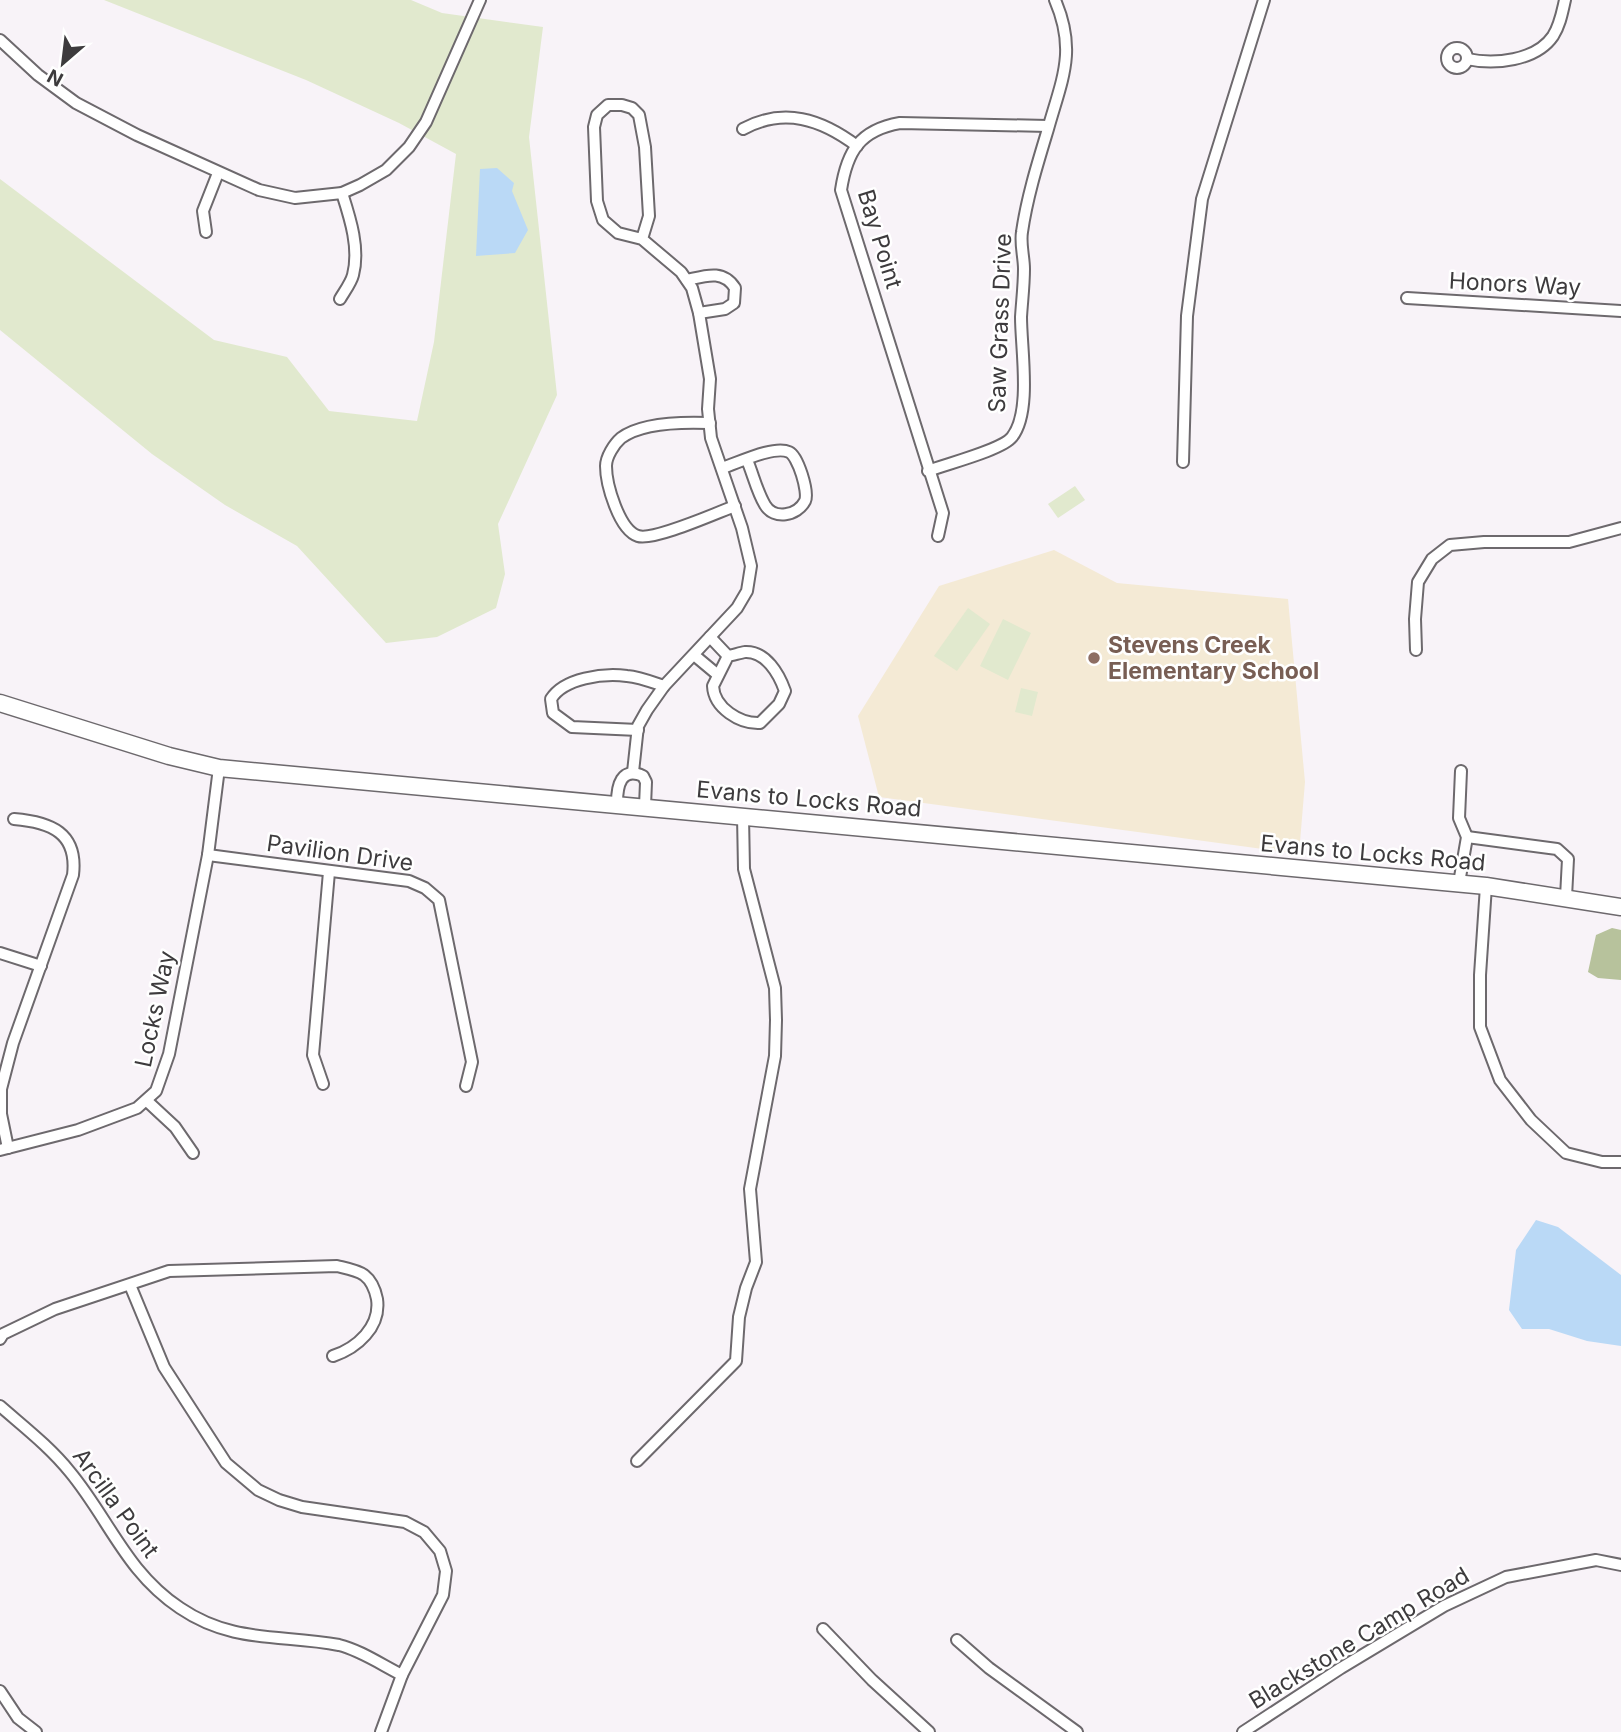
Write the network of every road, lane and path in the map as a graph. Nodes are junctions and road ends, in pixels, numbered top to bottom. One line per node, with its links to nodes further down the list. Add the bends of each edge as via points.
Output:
1 (480, 0): 11 (street, via 426,122 410,147 386,170)
2 (1055, 0): 7 (street, Saw Grass Drive, via 1067,54 1065,77)
3 (1264, 0): 21 (street, via 1202,199 1190,280)
4 (1565, 0): 6 (street, via 1551,38 1534,52 1514,59)
5 (0, 40): 10 (street, via 76,103)
6 (1467, 59)
7 (1048, 126): 9 (street, via 900,123 879,127); 23 (street, Saw Grass Drive, via 1021,234 1020,421 1011,439 997,447)
8 (743, 129): 9 (street, via 761,120 787,117 836,130)
9 (857, 146): 23 (street, Bay Point, via 841,190)
10 (218, 173): 11 (street, via 275,195 295,198); 12 (street, via 203,211)
11 (342, 193): 16 (street, via 355,247 353,276)
12 (206, 232)
13 (642, 239): 13 (street, via 649,216 639,115 632,108 608,105 597,115 594,127 597,201 603,220 618,233); 14 (street)
14 (687, 280): 18 (street); 18 (street, via 724,276 736,288 734,303)
15 (1407, 298): 17 (street, Honors Way)
16 (340, 299)
17 (1621, 311)
18 (699, 313): 19 (street, via 710,379)
19 (710, 423): 22 (street); 24 (street, via 682,422 641,429 621,438 605,467 615,506 621,522 640,537 664,533)
20 (747, 460): 20 (street, via 775,450 797,458 807,494 804,503 796,511 772,513); 22 (street)
21 (1183, 463)
22 (722, 468): 24 (street)
23 (928, 471): 26 (street, Bay Point, via 943,513)
24 (735, 506): 27 (street, via 751,566 747,591)
25 (1621, 528): 28 (street, via 1569,542 1450,545 1432,559 1418,582)
26 (938, 536)
27 (709, 638): 29 (street); 30 (street)
28 (1416, 650)
29 (694, 655): 31 (street); 32 (street)
30 (727, 656): 31 (street); 31 (street, via 758,654 772,666 786,691 768,716 751,723 717,700 713,686)
31 (718, 675)
32 (664, 686): 34 (street); 34 (street, via 628,676 605,676 571,683 551,699 553,713 572,727)
33 (0, 703): 35 (street, Evans to Locks Road)
34 (638, 730): 37 (street)
35 (219, 768): 38 (street, Evans to Locks Road); 43 (street, Locks Way)
36 (1461, 771): 42 (street, via 1460,818)
37 (633, 772): 38 (street, via 621,778); 39 (street, via 646,782)
38 (617, 803): 39 (street, Evans to Locks Road)
39 (645, 806): 40 (street, Evans to Locks Road)
40 (743, 816): 45 (street, Evans to Locks Road); 61 (street, via 744,869 775,988 775,1056 750,1189 755,1262 739,1317 736,1361)
41 (14, 819): 50 (street, via 48,824 64,836 75,860)
42 (1467, 837): 45 (street); 47 (street, via 1557,849 1568,859)
43 (208, 855): 44 (street, Pavilion Drive); 53 (street, Locks Way, via 169,1055 161,1080)
44 (329, 872): 51 (street, via 313,1055); 52 (street, Pavilion Drive, via 409,881 439,900 472,1062)
45 (1459, 883): 46 (street, Evans to Locks Road)
46 (1486, 886): 47 (street, Evans to Locks Road); 56 (street, via 1480,1027 1500,1080 1531,1120 1566,1153)
47 (1566, 897): 48 (street, Evans to Locks Road)
48 (1621, 906)
49 (0, 953): 50 (street)
50 (41, 966): 54 (street, via 1,1089)
51 (323, 1084)
52 (466, 1086)
53 (147, 1101): 54 (street, Locks Way, via 78,1130); 55 (street, via 175,1127)
54 (4, 1149)
55 (193, 1153)
56 (1621, 1162)
57 (130, 1285): 58 (street, via 55,1309); 59 (street, via 169,1271 337,1266 363,1274 375,1287 378,1311 371,1329 349,1350); 65 (street, via 164,1367 226,1463 278,1500 405,1522 424,1532 440,1551 446,1571 443,1595)
58 (0, 1339)
59 (333, 1356)
60 (0, 1406): 65 (street, Arcilla Point, via 70,1471 133,1566 180,1608 212,1626 253,1637 341,1646)
61 (637, 1461)
62 (1621, 1565): 71 (street, Blackstone Camp Road, via 1596,1560 1506,1577 1444,1606)
63 (823, 1629): 69 (street)
64 (957, 1640): 70 (street)
65 (402, 1675): 68 (street)
66 (0, 1691): 67 (street, via 18,1718)
67 (36, 1732)
68 (381, 1732)
69 (929, 1732)
70 (1077, 1732)
71 (1243, 1732)

